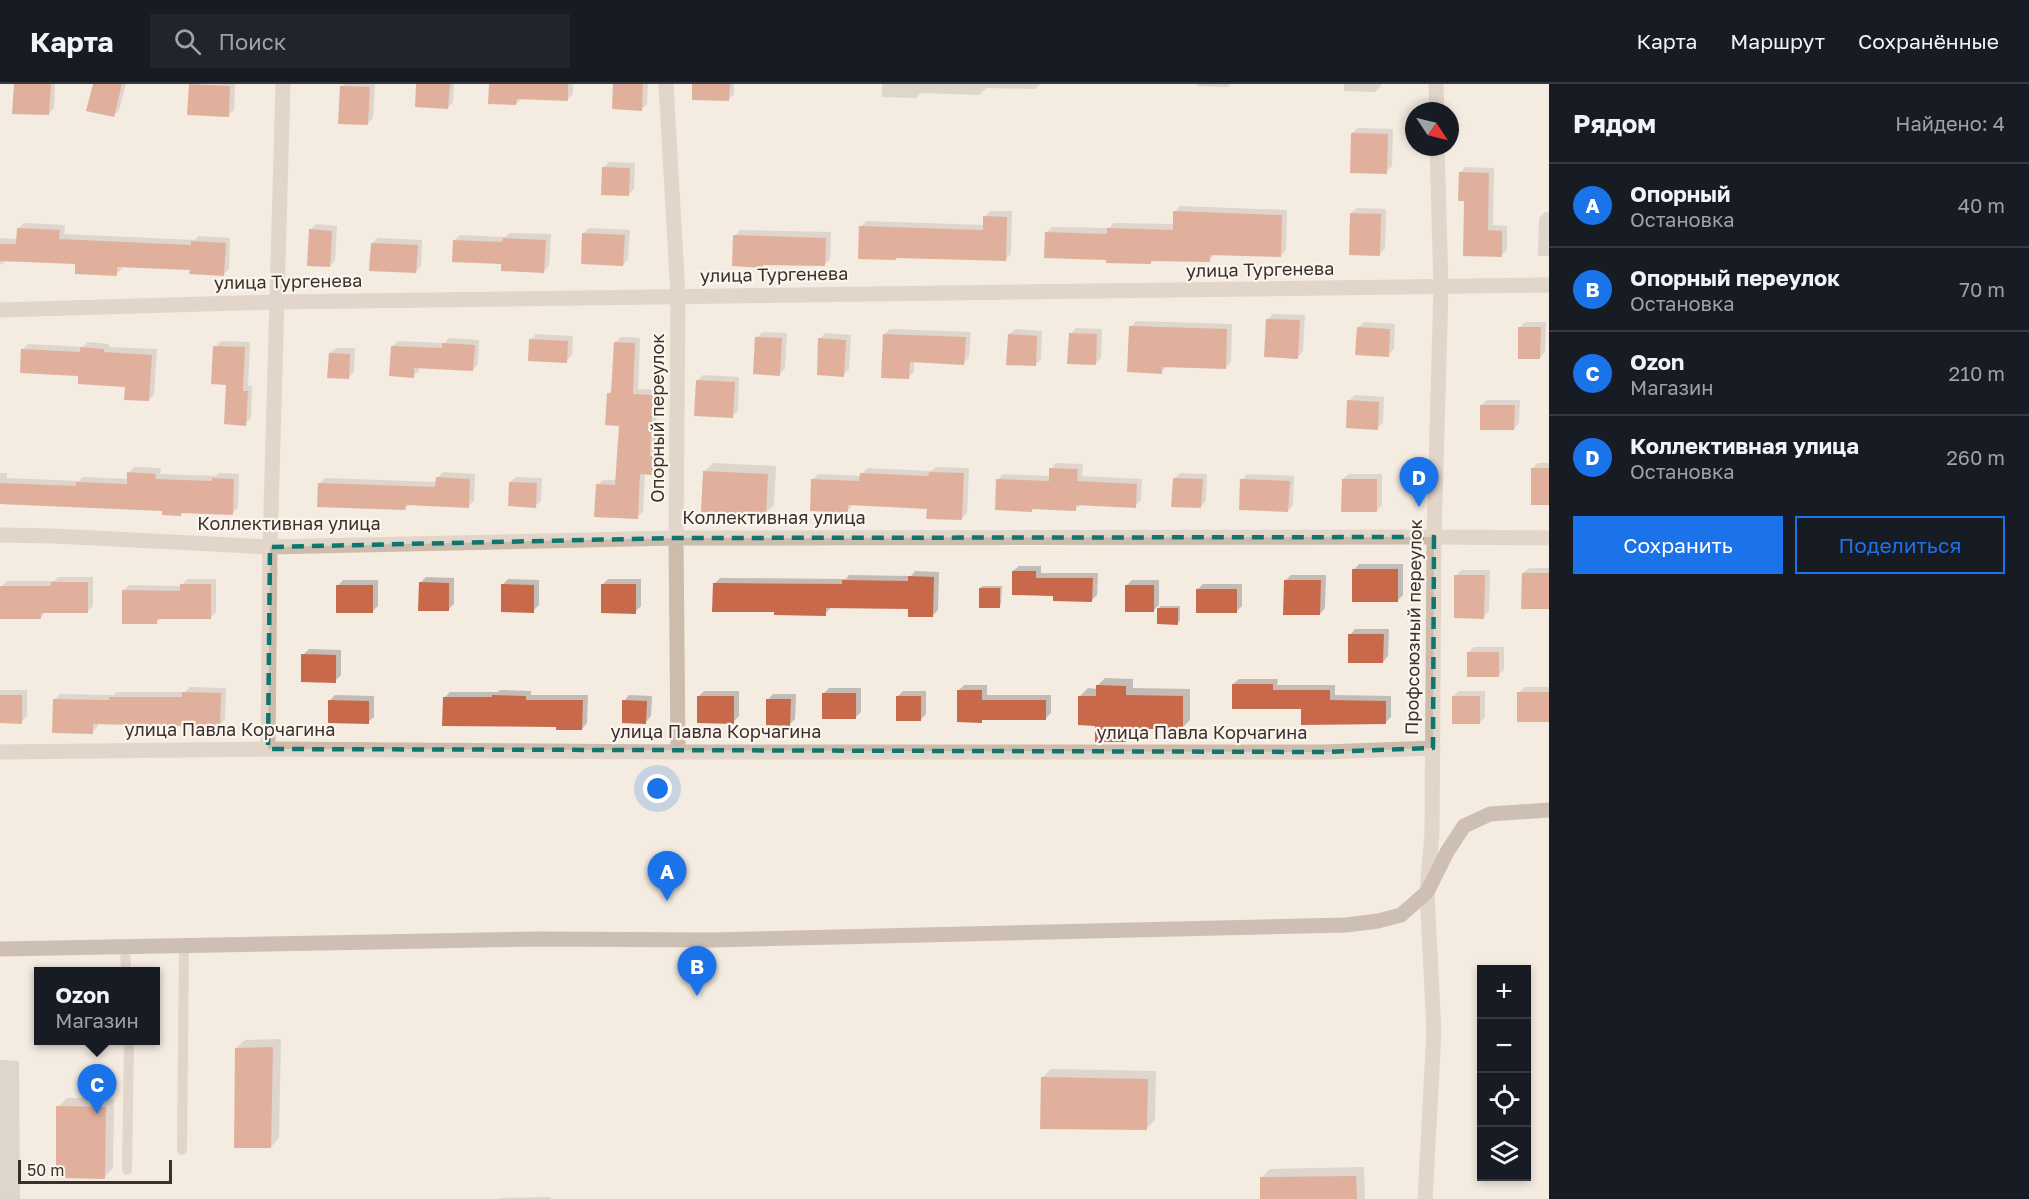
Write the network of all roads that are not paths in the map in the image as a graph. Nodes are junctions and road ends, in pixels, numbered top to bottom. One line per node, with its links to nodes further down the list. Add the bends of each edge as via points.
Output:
1 (283, 84): 9 (street)
2 (666, 84): 8 (street, Опорный переулок)
3 (1436, 84): 4 (street)
4 (1437, 102)
5 (1437, 156): 7 (street, Профсоюзный переулок)
6 (1549, 285): 7 (street, улица Тургенева)
7 (1441, 287): 8 (street, улица Тургенева); 12 (street, Профсоюзный переулок)
8 (678, 296): 9 (street, улица Тургенева); 13 (street, Опорный переулок)
9 (276, 302): 10 (street, улица Тургенева); 15 (street)
10 (0, 310)
11 (0, 535): 15 (street, Коллективная улица)
12 (1434, 537): 13 (street, Коллективная улица); 14 (street, Коллективная улица); 17 (street, Профсоюзный переулок)
13 (676, 538): 15 (street, Коллективная улица); 19 (street, Опорный переулок)
14 (1549, 538)
15 (270, 547): 16 (street)
16 (268, 748): 18 (street, улица Павла Корчагина); 19 (street, улица Павла Корчагина)
17 (1433, 748): 19 (street, улица Павла Корчагина, via 1325,752); 21 (street, Профсоюзный переулок)
18 (0, 752)
19 (678, 752)
20 (1545, 810): 21 (street, via 1490,814 1464,826)
21 (1427, 892): 22 (street, via 1401,915 1346,925 711,940); 29 (street, Профсоюзный переулок, via 1434,1032)
22 (184, 946): 23 (street); 27 (lane)
23 (125, 947): 24 (street); 25 (lane)
24 (0, 950)
25 (126, 967)
26 (129, 1045): 28 (lane)
27 (182, 1150)
28 (127, 1170)
29 (1425, 1199)

